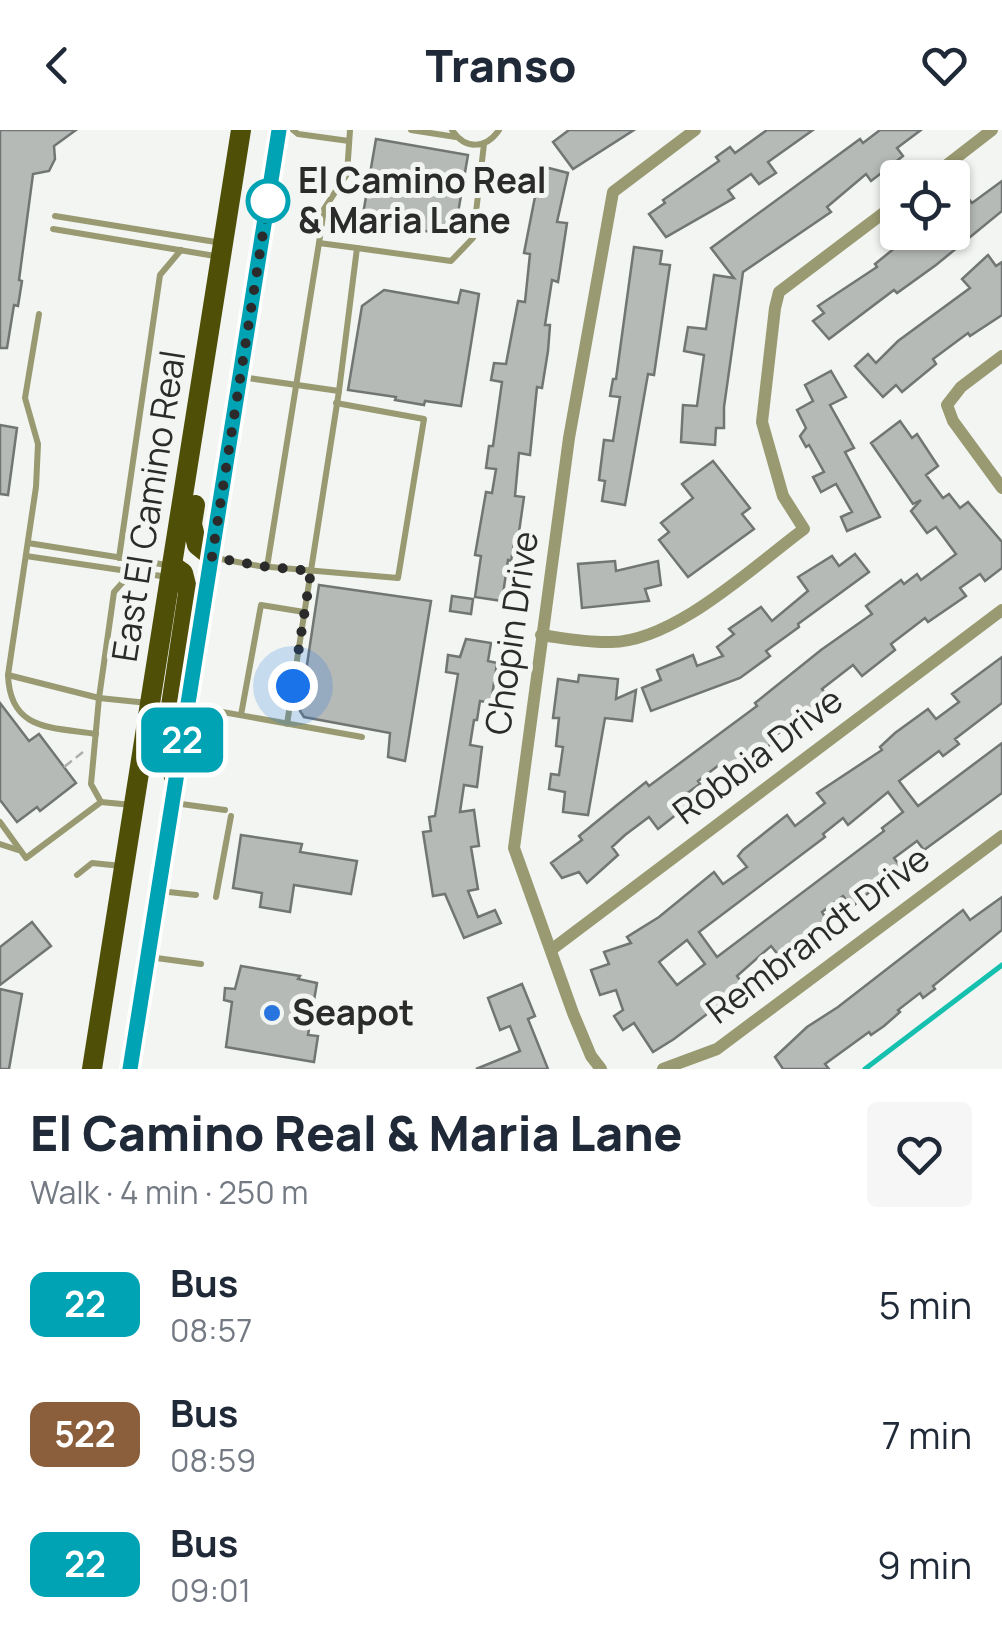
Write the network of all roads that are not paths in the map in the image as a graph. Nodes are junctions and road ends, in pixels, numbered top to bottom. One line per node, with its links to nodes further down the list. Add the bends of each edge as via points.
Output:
1 (242, 130): 19 (main road, East El Camino Real)
2 (279, 130): 22 (main road, East El Camino Real)
3 (293, 130): 10 (lane)
4 (350, 130): 10 (lane)
5 (410, 130): 9 (lane)
6 (499, 130): 11 (lane)
7 (695, 130): 38 (street, Chopin Drive, via 613,192)
8 (992, 130): 12 (street)
9 (454, 133): 11 (lane, via 466,144)
10 (349, 141): 16 (lane, via 346,174 324,209)
11 (484, 144): 17 (lane, via 474,238 451,261)
12 (953, 160)
13 (54, 216): 19 (lane)
14 (880, 216): 38 (street, via 780,292 775,308 762,422 783,496 804,528 651,635 612,643)
15 (53, 230): 18 (lane)
16 (319, 243): 17 (lane); 23 (lane)
17 (357, 248): 24 (lane)
18 (182, 250): 19 (lane); 31 (lane, via 164,270 151,332)
19 (222, 250): 25 (main road, East El Camino Real)
20 (39, 314): 28 (lane, via 25,398 38,444)
21 (1002, 356): 27 (street, via 946,405)
22 (240, 377): 23 (lane); 30 (main road, East El Camino Real)
23 (298, 385): 24 (lane); 32 (lane)
24 (339, 391): 26 (lane)
25 (199, 395): 30 (main road, via 207,429 192,524 197,545); 34 (main road, East El Camino Real)
26 (336, 403): 33 (lane); 33 (lane, via 424,420 398,578)
27 (1002, 488)
28 (28, 542): 29 (lane); 31 (lane)
29 (26, 556): 35 (lane); 39 (lane)
30 (212, 557): 32 (lane); 42 (main road, East El Camino Real)
31 (119, 558): 34 (lane)
32 (267, 567): 33 (lane)
33 (311, 571): 37 (lane)
34 (172, 572): 35 (lane); 41 (main road, East El Camino Real); 47 (main road, via 183,573 188,593 164,752)
35 (132, 573): 40 (lane, via 114,592)
36 (1002, 610): 60 (street, Robbia Drive)
37 (304, 612): 43 (lane, via 261,605); 44 (lane)
38 (540, 636): 60 (street, Chopin Drive, via 514,848)
39 (8, 675): 40 (lane); 45 (lane, via 14,704 36,725)
40 (99, 698): 41 (lane); 45 (lane)
41 (151, 704): 50 (main road, East El Camino Real)
42 (188, 706): 43 (lane); 47 (main road, East El Camino Real)
43 (241, 716): 44 (lane)
44 (287, 724): 46 (lane)
45 (96, 734): 48 (lane, via 92,784)
46 (362, 738)
47 (176, 781): 49 (main road, East El Camino Real)
48 (101, 802): 50 (lane); 54 (lane, via 26,858)
49 (172, 803): 57 (main road, East El Camino Real); 59 (lane, via 228,813)
50 (133, 806): 55 (main road, East El Camino Real)
51 (0, 822): 54 (lane)
52 (1002, 836): 66 (street, Rembrandt Drive, via 718,1049)
53 (0, 844): 54 (lane)
54 (21, 851)
55 (124, 866): 56 (lane, via 92,863); 63 (main road, East El Camino Real)
56 (76, 875)
57 (158, 891): 58 (lane); 61 (main road, East El Camino Real)
58 (196, 895)
59 (216, 896)
60 (551, 950): 65 (street, Chopin Drive)
61 (148, 957): 62 (lane); 64 (main road, East El Camino Real)
62 (201, 964)
63 (92, 1069)
64 (130, 1069)
65 (600, 1069)
66 (663, 1069)

